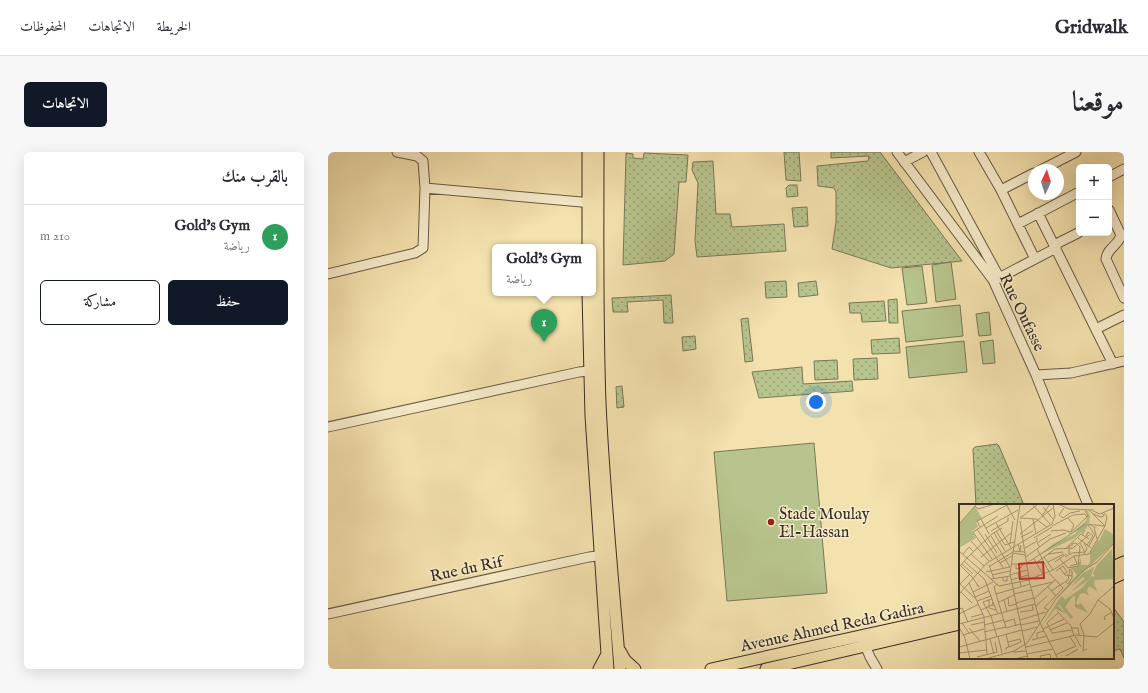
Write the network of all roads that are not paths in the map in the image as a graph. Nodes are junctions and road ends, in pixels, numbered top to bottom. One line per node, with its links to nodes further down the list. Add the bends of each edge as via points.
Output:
1 (397, 152): 14 (street, via 417,156 423,161)
2 (588, 152): 17 (main road)
3 (598, 152): 17 (main road)
4 (897, 152): 9 (street, Rue Oufasse)
5 (923, 152): 9 (street)
6 (931, 152): 27 (street)
7 (979, 152): 15 (street)
8 (1076, 152): 10 (street)
9 (904, 162): 27 (street, Rue Oufasse)
10 (1052, 164)
11 (1124, 169): 12 (street)
12 (1112, 175)
13 (1028, 176): 15 (street)
14 (425, 188): 17 (street); 26 (street, via 424,241 420,251)
15 (1001, 190): 20 (street)
16 (1076, 194): 18 (street)
17 (593, 203): 22 (main road); 23 (main road)
18 (1038, 213): 20 (street); 24 (street)
19 (1112, 216): 30 (street, via 1121,235 1119,241 1107,253 1106,259)
20 (1018, 224): 25 (street)
21 (1076, 234): 24 (street)
22 (588, 244)
23 (594, 244)
24 (1055, 246): 25 (street); 32 (street)
25 (1035, 259): 27 (street)
26 (328, 274)
27 (996, 279): 36 (street, Rue Oufasse)
28 (596, 287): 39 (main road)
29 (588, 296): 35 (main road)
30 (1124, 298)
31 (1124, 315): 32 (street)
32 (1096, 329): 34 (street)
33 (1124, 361): 34 (street)
34 (1114, 364): 36 (street, via 1071,373)
35 (589, 371): 37 (street); 39 (main road)
36 (1036, 375): 38 (street, Rue Oufasse)
37 (328, 427)
38 (1088, 504)
39 (605, 555): 42 (street, Rue du Rif); 46 (main road); 47 (main road)
40 (1124, 562): 41 (main road)
41 (1116, 573)
42 (328, 614)
43 (959, 614): 45 (main road, Avenue Ahmed Reda Gadira)
44 (959, 624): 45 (main road, Avenue Ahmed Reda Gadira)
45 (864, 641): 52 (main road, Avenue Ahmed Reda Gadira); 53 (main road, Avenue Ahmed Reda Gadira); 54 (street)
46 (619, 648): 50 (main road); 51 (main road, via 625,660)
47 (607, 654): 48 (main road); 49 (main road)
48 (599, 669)
49 (608, 669)
50 (620, 669)
51 (635, 669)
52 (711, 669)
53 (766, 669)
54 (877, 669)

